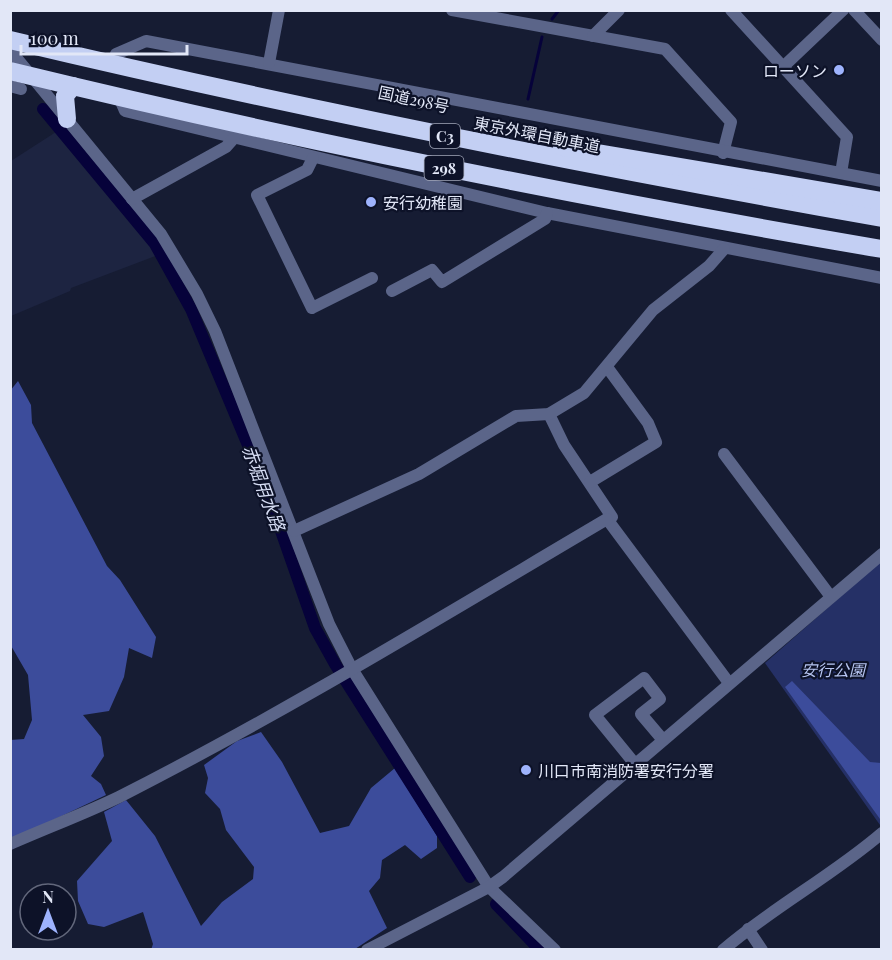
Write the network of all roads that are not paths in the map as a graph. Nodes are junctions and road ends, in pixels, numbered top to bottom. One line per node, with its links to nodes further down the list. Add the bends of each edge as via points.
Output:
1 (279, 10): 15 (street)
2 (452, 10): 7 (street)
3 (620, 10): 9 (street)
4 (731, 10): 16 (street)
5 (843, 10): 16 (street)
6 (854, 10): 11 (street)
7 (494, 14): 9 (street)
8 (10, 30): 13 (highway, 国道298号)
9 (593, 36): 24 (street, via 665,50 731,122)
10 (10, 40): 33 (highway, 東京外環自動車道 / C3, via 458,138)
11 (882, 40)
12 (10, 50): 18 (street)
13 (116, 54): 15 (street, via 146,41); 22 (highway, 国道298号)
14 (10, 60): 34 (highway, C3, via 491,166)
15 (269, 63): 24 (street)
16 (784, 66): 26 (street, via 847,137)
17 (10, 71): 18 (highway, 298)
18 (21, 84): 19 (highway, 298); 21 (street)
19 (73, 86): 20 (highway, 298); 21 (highway, via 65,96)
20 (119, 97): 23 (street, via 125,111); 27 (highway, 298)
21 (67, 119): 29 (street)
22 (495, 136): 30 (highway); 31 (highway, 国道298号)
23 (234, 138): 25 (street); 29 (street, via 226,147)
24 (723, 153): 26 (street)
25 (313, 158): 32 (street); 38 (street, via 307,170 257,195 312,308)
26 (842, 173): 28 (street)
27 (480, 175): 36 (highway, 298); 37 (highway, via 709,226)
28 (882, 181)
29 (132, 199): 46 (street, via 161,234 197,294 231,367)
30 (882, 201)
31 (882, 209)
32 (547, 213): 35 (street); 40 (street, via 545,219 442,282 432,270)
33 (882, 218)
34 (882, 239)
35 (724, 249): 39 (street); 41 (street, via 709,266 653,310)
36 (882, 249)
37 (882, 256)
38 (372, 278)
39 (882, 278)
40 (392, 291)
41 (607, 367): 42 (street, via 584,393); 44 (street, via 648,423 656,442)
42 (549, 414): 44 (street); 46 (street, via 516,416 419,474)
43 (724, 454): 48 (street)
44 (590, 482): 45 (street, via 612,517)
45 (607, 519): 49 (street); 50 (street)
46 (294, 531): 49 (street, via 329,624)
47 (882, 554): 48 (street)
48 (831, 597): 50 (street)
49 (352, 669): 54 (street, via 117,798); 55 (street)
50 (729, 683): 51 (street)
51 (663, 740): 52 (street); 52 (street, via 640,714 660,699 644,678 595,715)
52 (635, 764): 55 (street)
53 (881, 835): 56 (street)
54 (10, 844)
55 (489, 888): 57 (street); 58 (street)
56 (748, 929): 59 (street); 60 (street)
57 (367, 950)
58 (555, 950)
59 (723, 950)
60 (762, 950)

